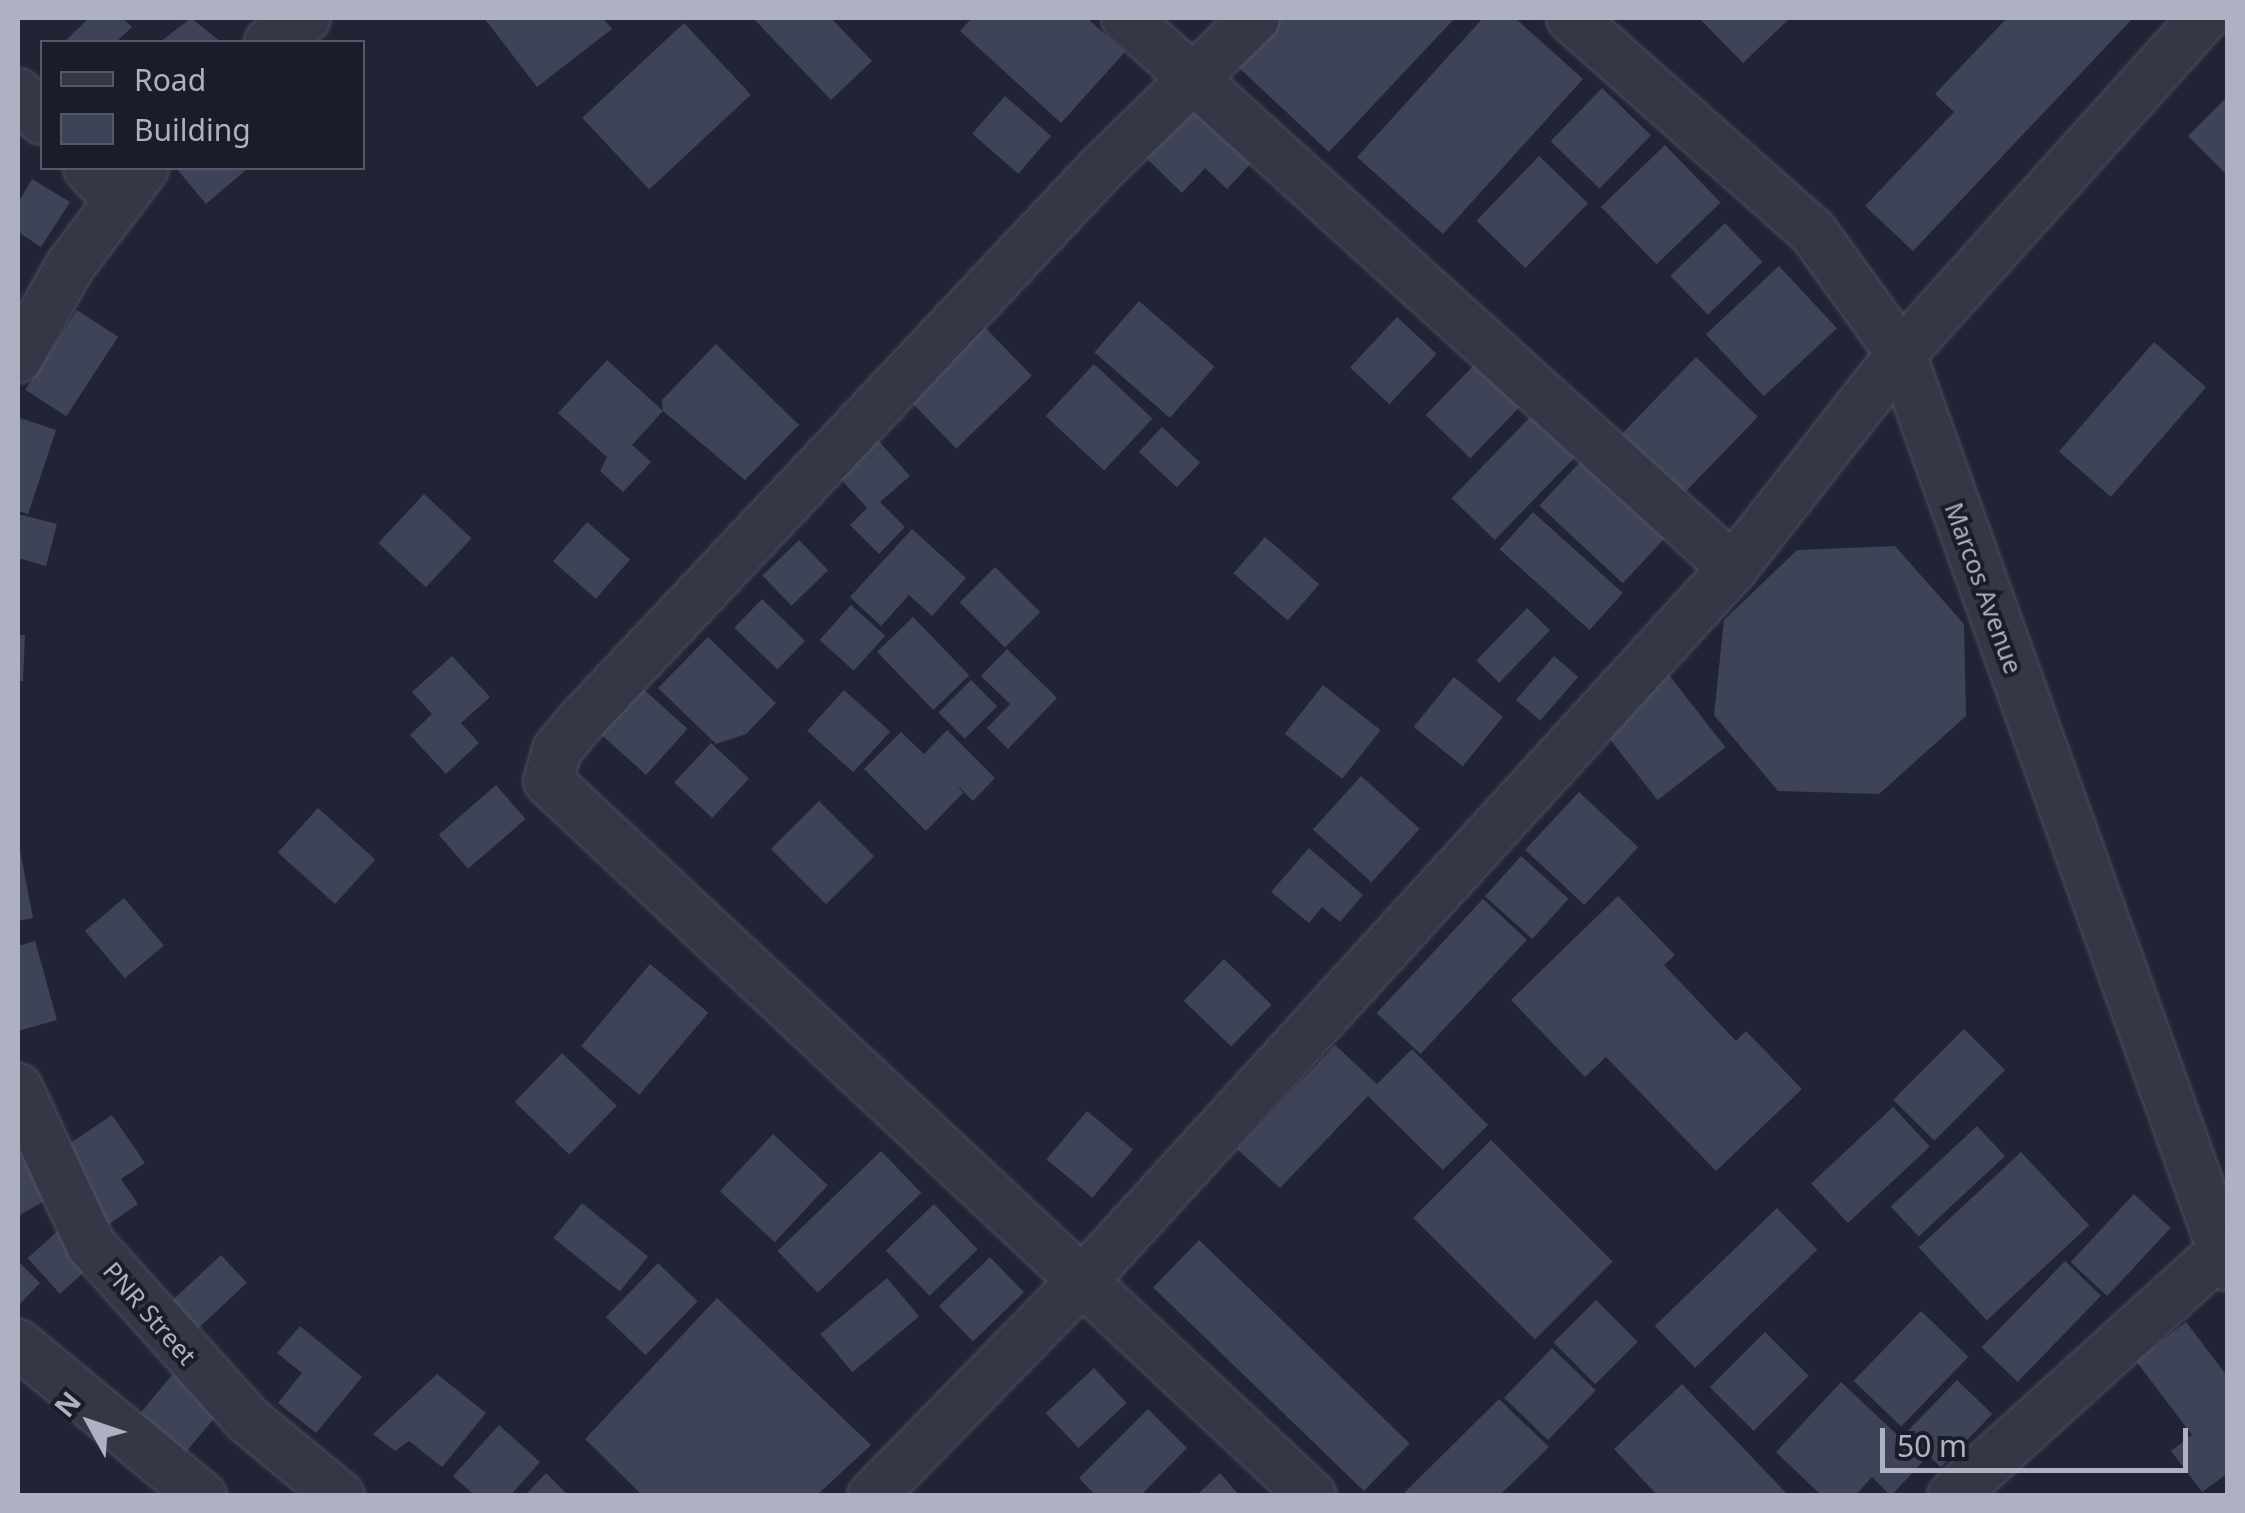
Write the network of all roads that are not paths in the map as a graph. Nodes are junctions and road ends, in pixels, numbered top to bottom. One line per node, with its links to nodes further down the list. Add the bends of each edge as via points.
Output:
1 (306, 18): 6 (street)
2 (1126, 18): 7 (street)
3 (1255, 18): 7 (street)
4 (1572, 18): 11 (street, Marcos Avenue, via 1812,232)
5 (2204, 18): 11 (street)
6 (272, 40)
7 (1194, 79): 13 (street); 16 (street, via 582,720 557,750 548,781)
8 (18, 93): 9 (street)
9 (40, 118)
10 (117, 179): 12 (street)
11 (1901, 354): 13 (street); 15 (street, Marcos Avenue)
12 (18, 358)
13 (1733, 568): 16 (street)
14 (18, 1088): 19 (street, PNR Street, via 91,1245 248,1420)
15 (2224, 1260): 22 (street)
16 (1087, 1276): 20 (street); 21 (street)
17 (18, 1344): 18 (street)
18 (202, 1496)
19 (340, 1496)
20 (872, 1496)
21 (1312, 1496)
22 (1952, 1496)

